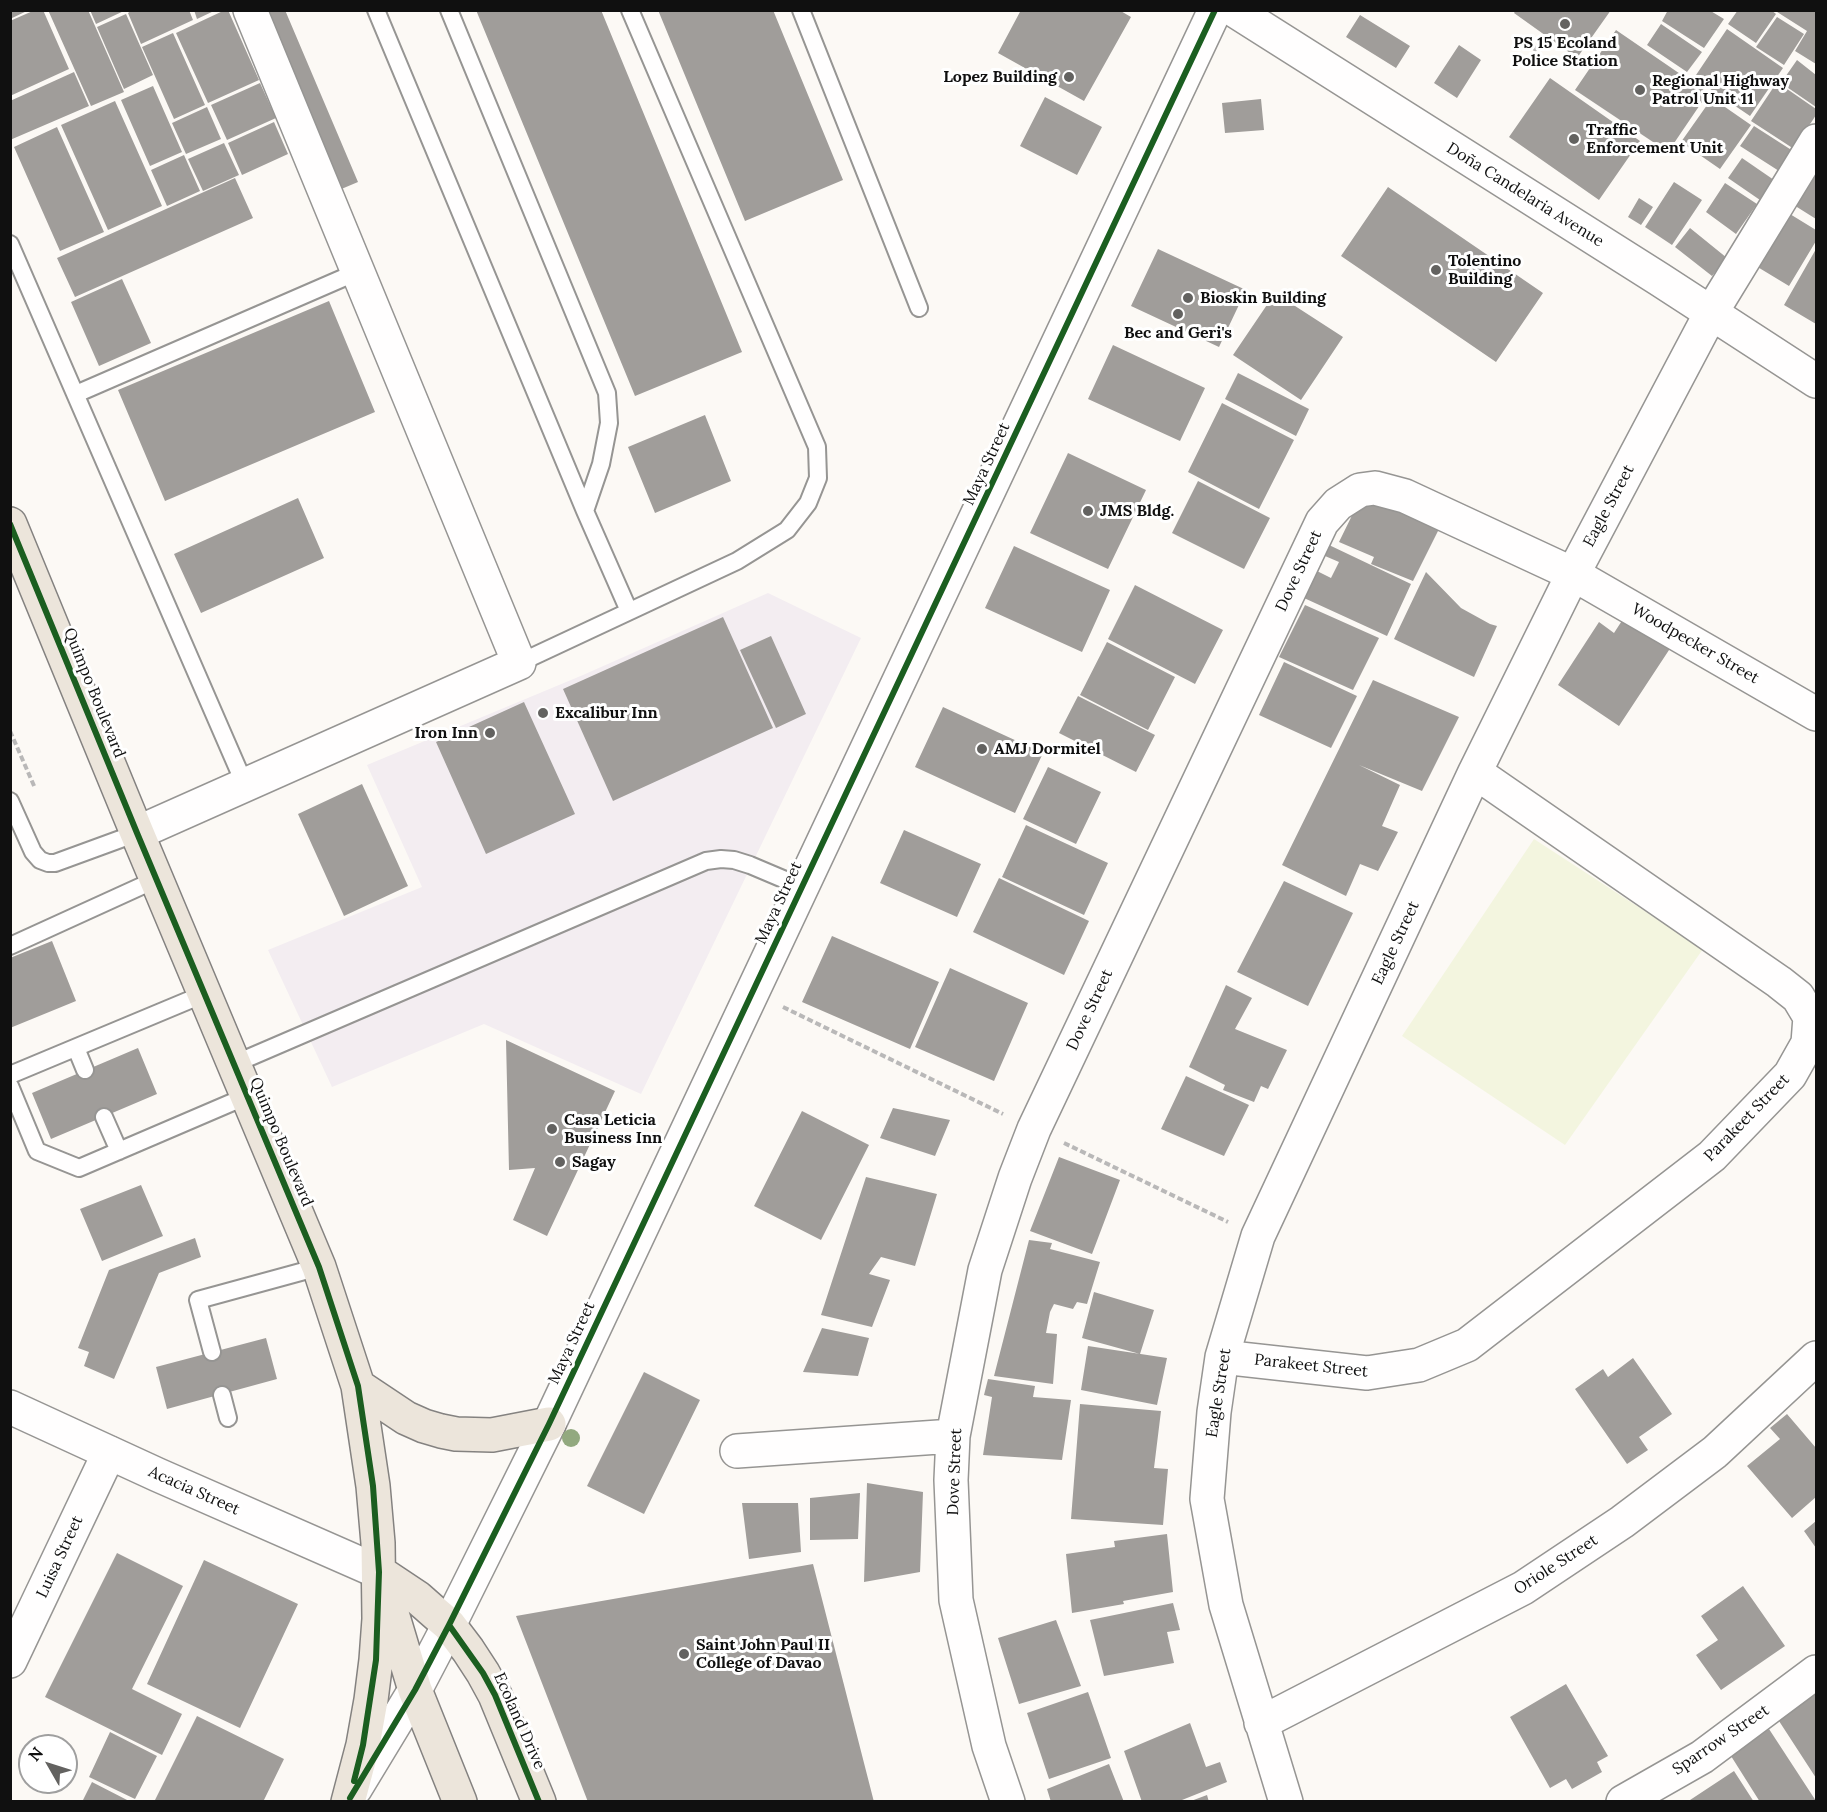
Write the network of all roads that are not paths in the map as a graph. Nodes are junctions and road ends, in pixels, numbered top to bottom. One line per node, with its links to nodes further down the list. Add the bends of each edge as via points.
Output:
1 (250, 10): 9 (street)
2 (376, 10): 14 (lane)
3 (449, 10): 14 (lane, via 607,393 609,423)
4 (630, 10): 17 (lane, via 817,447 818,478 808,504 786,531 737,561)
5 (801, 10): 10 (lane)
6 (1234, 12): 11 (street, Doña Candelaria Avenue); 25 (street, Maya Street)
7 (1816, 141): 11 (street, Eagle Street)
8 (10, 244): 13 (lane)
9 (357, 272): 13 (lane); 18 (street)
10 (919, 308)
11 (1711, 313): 12 (street, Doña Candelaria Avenue); 16 (street, Eagle Street)
12 (1816, 381)
13 (76, 394): 21 (lane)
14 (585, 512): 17 (lane)
15 (10, 524): 23 (main road, Quimpo Boulevard)
16 (1573, 574): 19 (street, Woodpecker Street); 20 (street, Eagle Street); 45 (street, Dove Street, via 1405,496 1375,488 1360,490 1338,504 1322,522 1034,1129 985,1270)
17 (629, 611): 18 (lane)
18 (519, 663): 21 (street)
19 (1816, 714)
20 (1475, 772): 38 (street, Eagle Street, via 1258,1236); 38 (street, Parakeet Street, via 1798,997 1810,1017 1808,1043 1790,1075 1712,1156 1467,1345 1419,1365 1367,1373)
21 (245, 785): 23 (street)
22 (10, 801): 23 (lane, via 33,852 48,863)
23 (137, 833): 24 (main road, Quimpo Boulevard)
24 (157, 879): 26 (lane); 27 (main road, Quimpo Boulevard)
25 (802, 887): 29 (lane, via 734,860 706,861); 44 (street, Maya Street)
26 (10, 946)
27 (204, 994): 28 (lane); 29 (main road, Quimpo Boulevard)
28 (76, 1048): 30 (lane); 31 (lane)
29 (234, 1064): 33 (main road, Quimpo Boulevard)
30 (85, 1071)
31 (10, 1075)
32 (10, 1086): 35 (lane, via 37,1151 79,1168)
33 (247, 1096): 35 (lane); 36 (main road, Quimpo Boulevard)
34 (104, 1117): 35 (lane)
35 (119, 1151)
36 (319, 1267): 37 (lane, via 198,1300); 40 (main road, Quimpo Boulevard)
37 (212, 1352)
38 (1222, 1357): 53 (street, Eagle Street, via 1208,1499 1226,1605)
39 (1816, 1358): 53 (street, Oriole Street, via 1715,1452 1622,1522 1523,1588)
40 (358, 1386): 44 (main road, via 406,1418 456,1434 492,1435); 48 (main road, Quimpo Boulevard, via 373,1486)
41 (222, 1395): 43 (lane)
42 (10, 1407): 47 (street, Acacia Street)
43 (228, 1418)
44 (549, 1424): 49 (street, Maya Street)
45 (953, 1436): 46 (street); 57 (street, Dove Street, via 951,1480 957,1600 989,1746)
46 (736, 1451)
47 (109, 1453): 48 (street, Acacia Street); 50 (street, Luisa Street)
48 (379, 1572): 49 (main road, Ecoland Drive, via 418,1598); 52 (main road); 54 (main road, Quimpo Boulevard, via 371,1700)
49 (449, 1626): 52 (street, Maya Street); 56 (main road, Ecoland Drive, via 495,1695)
50 (10, 1661)
51 (1816, 1672): 59 (street, Sparrow Street, via 1702,1757)
52 (415, 1690): 54 (street, Maya Street); 55 (main road)
53 (1261, 1723): 58 (street, Eagle Street)
54 (349, 1800)
55 (460, 1802)
56 (538, 1802)
57 (1008, 1802)
58 (1286, 1802)
59 (1623, 1802)

